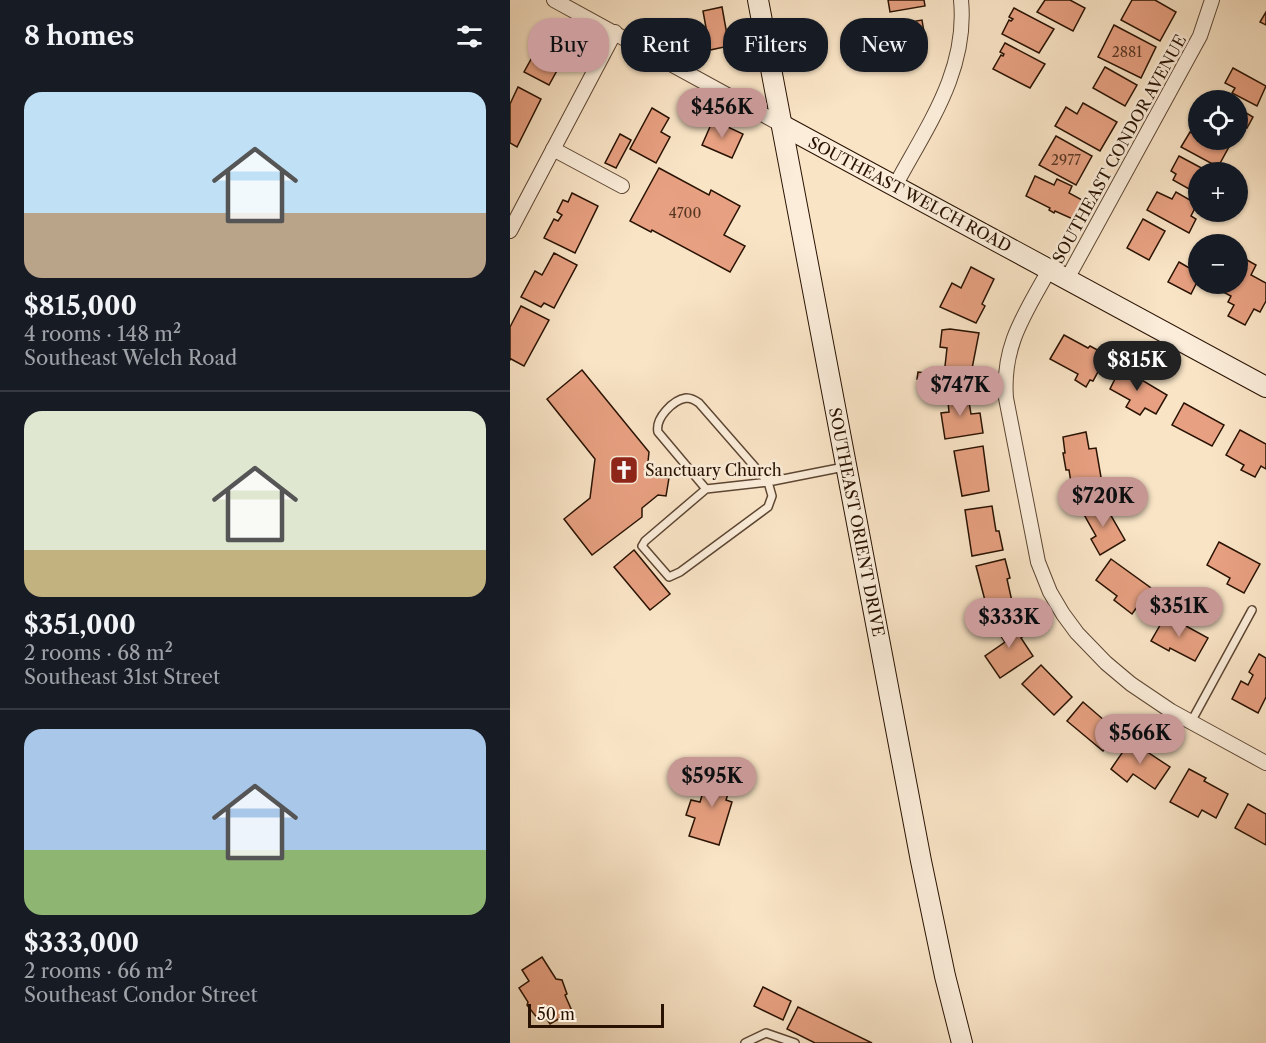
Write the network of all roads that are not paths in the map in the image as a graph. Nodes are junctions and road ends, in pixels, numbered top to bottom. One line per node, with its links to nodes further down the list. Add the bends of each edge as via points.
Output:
1 (554, 0): 5 (street, SOUTHEAST WELCH ROAD)
2 (758, 0): 6 (main road, SOUTHEAST ORIENT DRIVE)
3 (962, 0): 9 (street, via 963,31 953,75)
4 (1212, 0): 12 (street, SOUTHEAST CONDOR AVENUE, via 1200,36)
5 (615, 32): 6 (street, SOUTHEAST WELCH ROAD); 7 (street)
6 (782, 125): 9 (main road, SOUTHEAST WELCH ROAD); 14 (main road, SOUTHEAST ORIENT DRIVE)
7 (553, 149): 8 (street); 10 (street)
8 (622, 186)
9 (895, 186): 11 (main road, SOUTHEAST WELCH ROAD)
10 (510, 231)
11 (1049, 270): 12 (main road, SOUTHEAST WELCH ROAD); 18 (street, via 1017,331 1006,364 1006,398 1038,562 1050,592 1077,633 1131,684)
12 (1067, 279): 13 (main road, SOUTHEAST WELCH ROAD)
13 (1266, 387)
14 (847, 467): 15 (lane); 22 (main road, SOUTHEAST ORIENT DRIVE, via 923,872)
15 (768, 482): 16 (lane); 16 (lane, via 699,403 683,398 660,416 656,425); 16 (lane, via 772,496 768,507 669,577 642,546)
16 (706, 489)
17 (1252, 610): 18 (lane)
18 (1191, 722): 19 (street)
19 (1266, 763)
20 (745, 1043): 21 (lane, via 766,1033)
21 (795, 1043)
22 (962, 1043)

